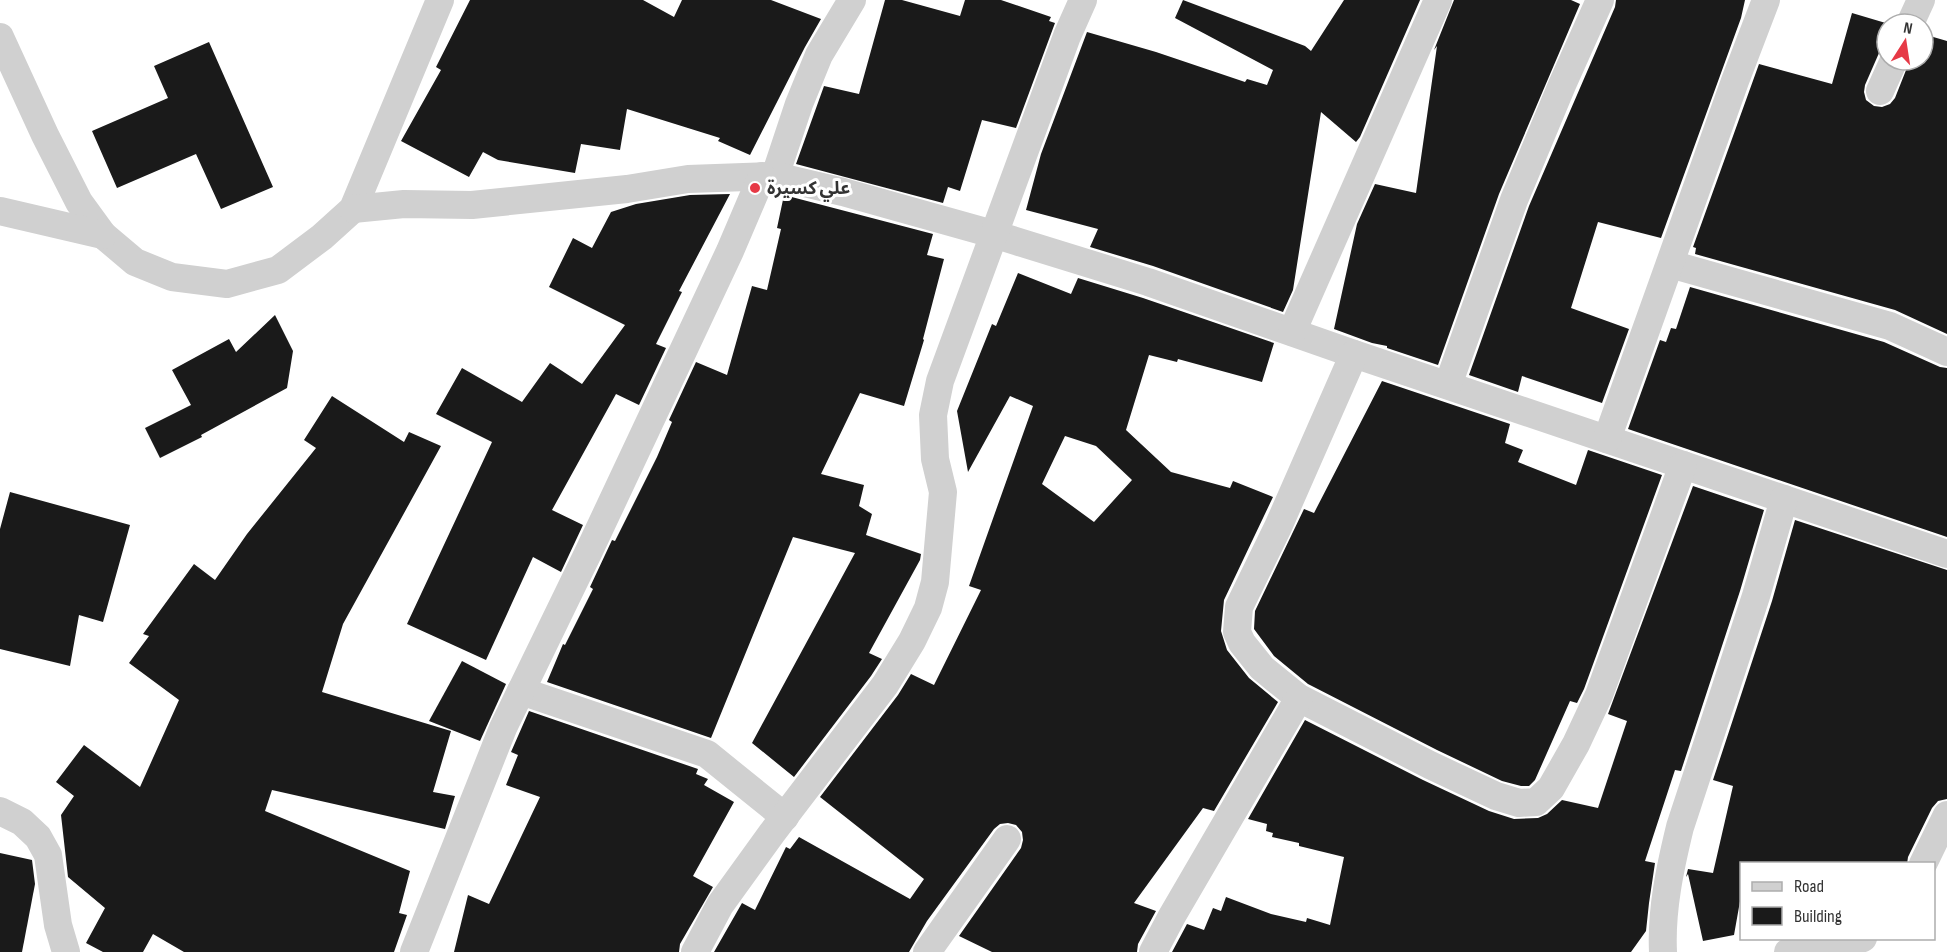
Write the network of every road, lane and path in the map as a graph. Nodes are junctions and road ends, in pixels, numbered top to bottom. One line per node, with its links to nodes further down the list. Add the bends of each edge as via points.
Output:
1 (440, 0): 11 (street)
2 (852, 0): 10 (street, via 819,56)
3 (1083, 0): 13 (street)
4 (1438, 0): 16 (street)
5 (1600, 0): 19 (street, via 1514,200)
6 (1766, 0): 15 (street)
7 (0, 37): 14 (street, via 79,202)
8 (1889, 72): 9 (street)
9 (1880, 91)
10 (769, 176): 11 (street, via 688,179 472,205 404,204); 13 (street, via 843,192); 24 (street)
11 (353, 209): 14 (street, via 278,270 227,284 172,277 135,262)
12 (0, 211): 14 (street)
13 (993, 234): 16 (street); 28 (street, via 940,381 933,415 935,459 943,492 935,582 928,608 885,685)
14 (103, 235)
15 (1670, 264): 17 (street, via 1890,326); 20 (street)
16 (1292, 332): 18 (street)
17 (1947, 352)
18 (1354, 354): 19 (street); 25 (street, via 1239,607 1237,632 1242,643 1262,668)
19 (1448, 386): 20 (street)
20 (1607, 439): 21 (street)
21 (1683, 465): 22 (street); 25 (street, via 1599,695 1551,788 1536,802 1519,803 1496,796)
22 (1784, 499): 23 (street); 37 (street, via 1680,827 1665,907)
23 (1947, 554)
24 (521, 691): 28 (street, via 707,754); 33 (street)
25 (1299, 698): 36 (street)
26 (0, 811): 32 (street, via 22,822 38,837 48,855)
27 (1947, 815): 30 (street)
28 (785, 817): 34 (street, via 720,905)
29 (1007, 838): 35 (street)
30 (1924, 862)
31 (1860, 940): 38 (street)
32 (66, 952)
33 (414, 952)
34 (695, 952)
35 (927, 952)
36 (1153, 952)
37 (1663, 952)
38 (1788, 952)

